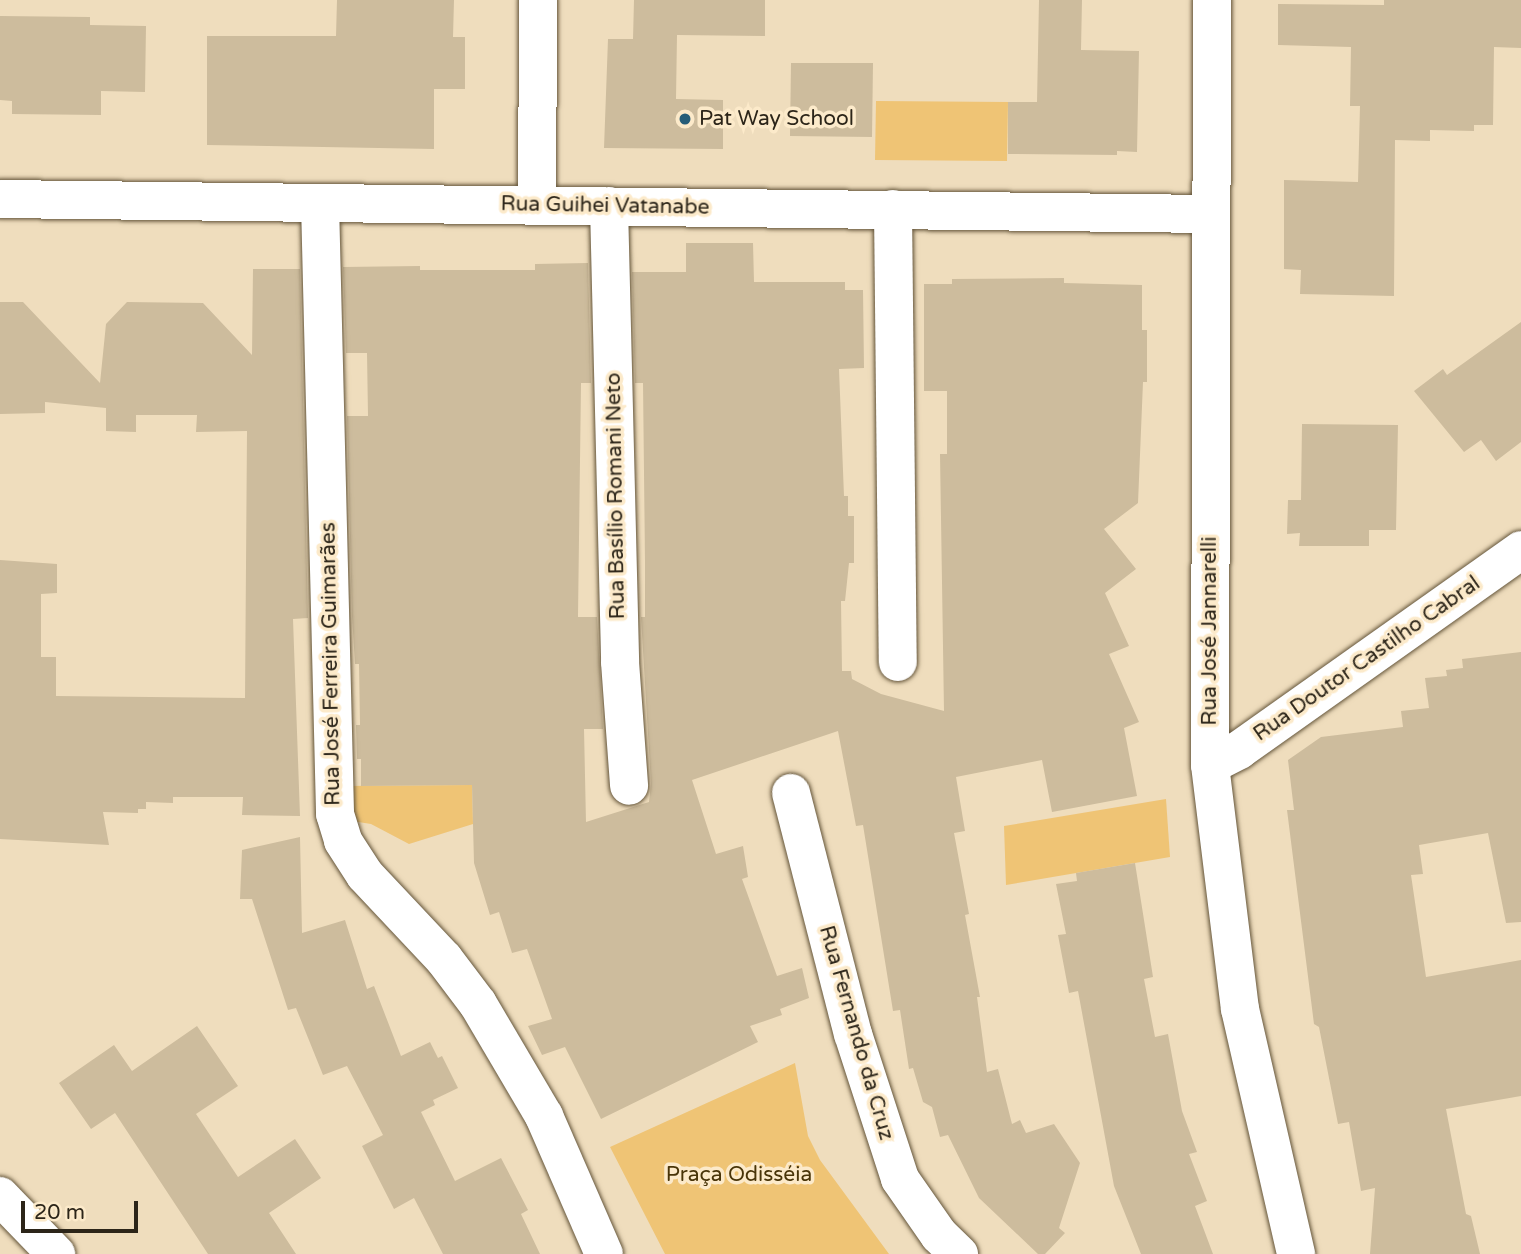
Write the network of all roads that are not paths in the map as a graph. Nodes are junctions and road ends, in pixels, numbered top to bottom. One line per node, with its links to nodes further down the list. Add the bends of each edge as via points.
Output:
1 (538, 0): 5 (street)
2 (1212, 0): 8 (street, Rua José Jannarelli)
3 (0, 199): 4 (street, Rua Guihei Vatanabe)
4 (320, 203): 5 (street, Rua Guihei Vatanabe); 16 (street, Rua José Ferreira Guimarães, via 335,814 343,841 365,875 444,959 478,1004 544,1116)
5 (537, 206): 6 (street, Rua Guihei Vatanabe)
6 (609, 206): 7 (street, Rua Guihei Vatanabe); 12 (street, Rua Basílio Romani Neto, via 620,662)
7 (893, 209): 8 (street, Rua Guihei Vatanabe); 10 (street)
8 (1210, 214): 11 (street, Rua José Jannarelli)
9 (1521, 550): 11 (street, Rua Doutor Castilho Cabral, via 1239,750)
10 (898, 662)
11 (1210, 765): 18 (street, Rua José Jannarelli, via 1240,1009)
12 (629, 786)
13 (791, 793): 17 (street, Rua Fernando da Cruz, via 853,1034 900,1180 939,1235)
14 (0, 1196): 15 (street)
15 (55, 1254)
16 (604, 1254)
17 (960, 1254)
18 (1296, 1254)

